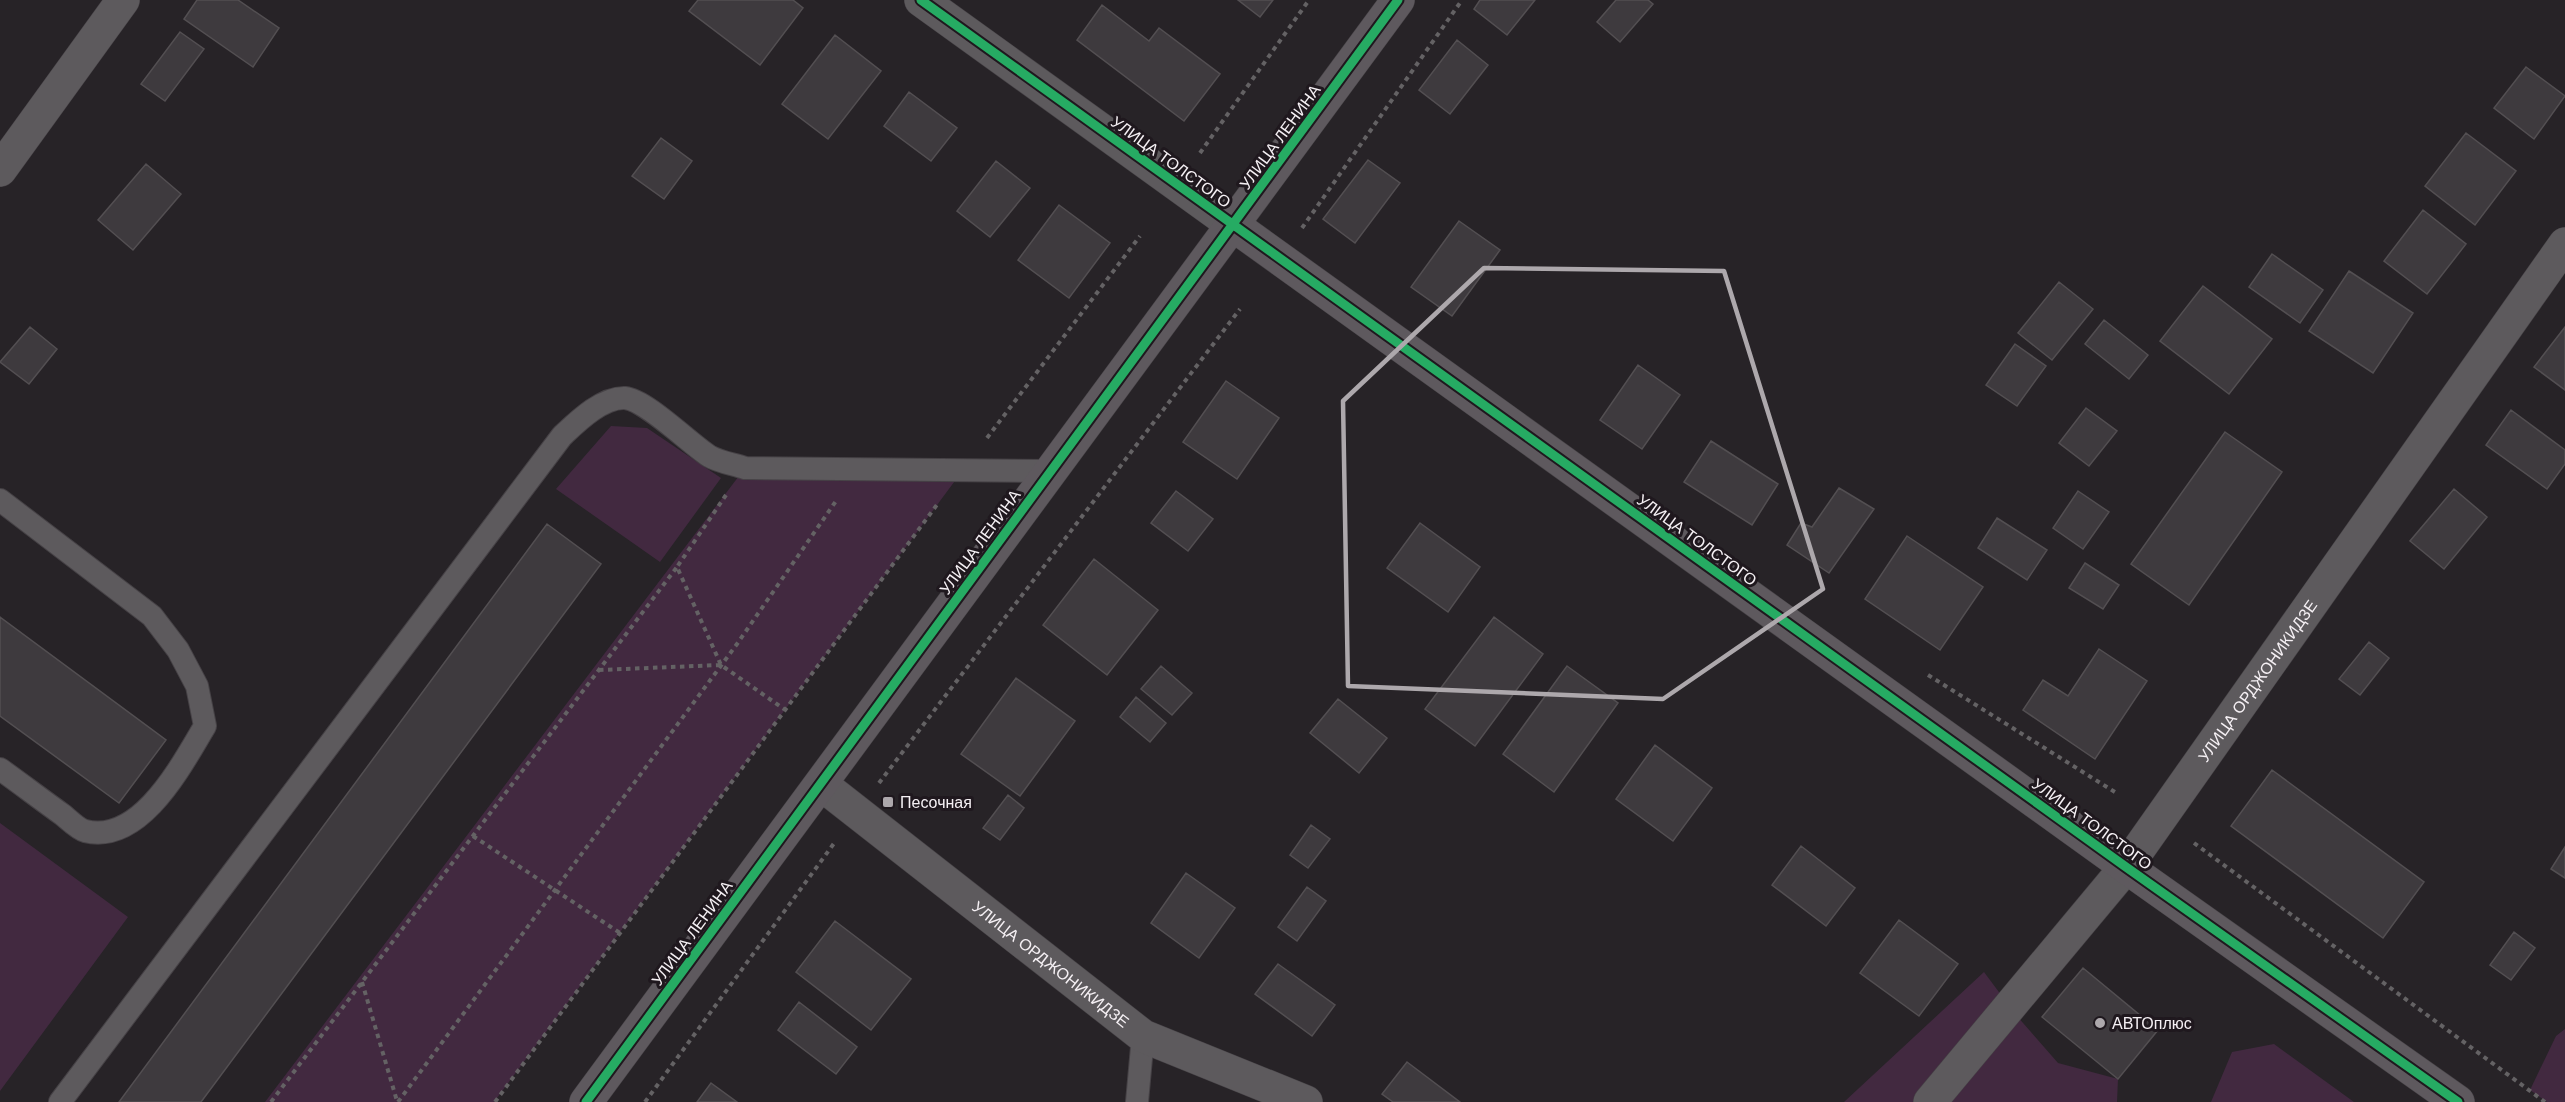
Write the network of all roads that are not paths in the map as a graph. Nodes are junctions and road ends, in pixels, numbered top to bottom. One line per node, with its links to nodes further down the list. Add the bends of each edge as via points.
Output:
1 (123, 0): 4 (street)
2 (921, 0): 5 (street, УЛИЦА ТОЛСТОГО)
3 (1398, 0): 5 (street, УЛИЦА ЛЕНИНА)
4 (0, 170)
5 (1233, 225): 7 (street, УЛИЦА ЛЕНИНА); 11 (street, УЛИЦА ТОЛСТОГО)
6 (2565, 244): 11 (street, УЛИЦА ОРДЖОНИКИДЗЕ)
7 (1051, 471): 10 (street, УЛИЦА ЛЕНИНА); 13 (lane, via 745,468 711,457 645,407 624,398 587,412 562,436)
8 (0, 500): 9 (lane, via 152,616 178,650 197,686 205,726 158,797 136,820 106,831 84,831)
9 (0, 769)
10 (821, 784): 12 (street, УЛИЦА ОРДЖОНИКИДЗЕ); 14 (street, УЛИЦА ЛЕНИНА)
11 (2126, 867): 17 (street, УЛИЦА ОРДЖОНИКИДЗЕ); 18 (street, УЛИЦА ТОЛСТОГО)
12 (1143, 1036): 15 (lane); 16 (street, УЛИЦА ОРДЖОНИКИДЗЕ)
13 (60, 1102)
14 (586, 1102)
15 (1137, 1102)
16 (1306, 1102)
17 (1930, 1102)
18 (2458, 1102)

